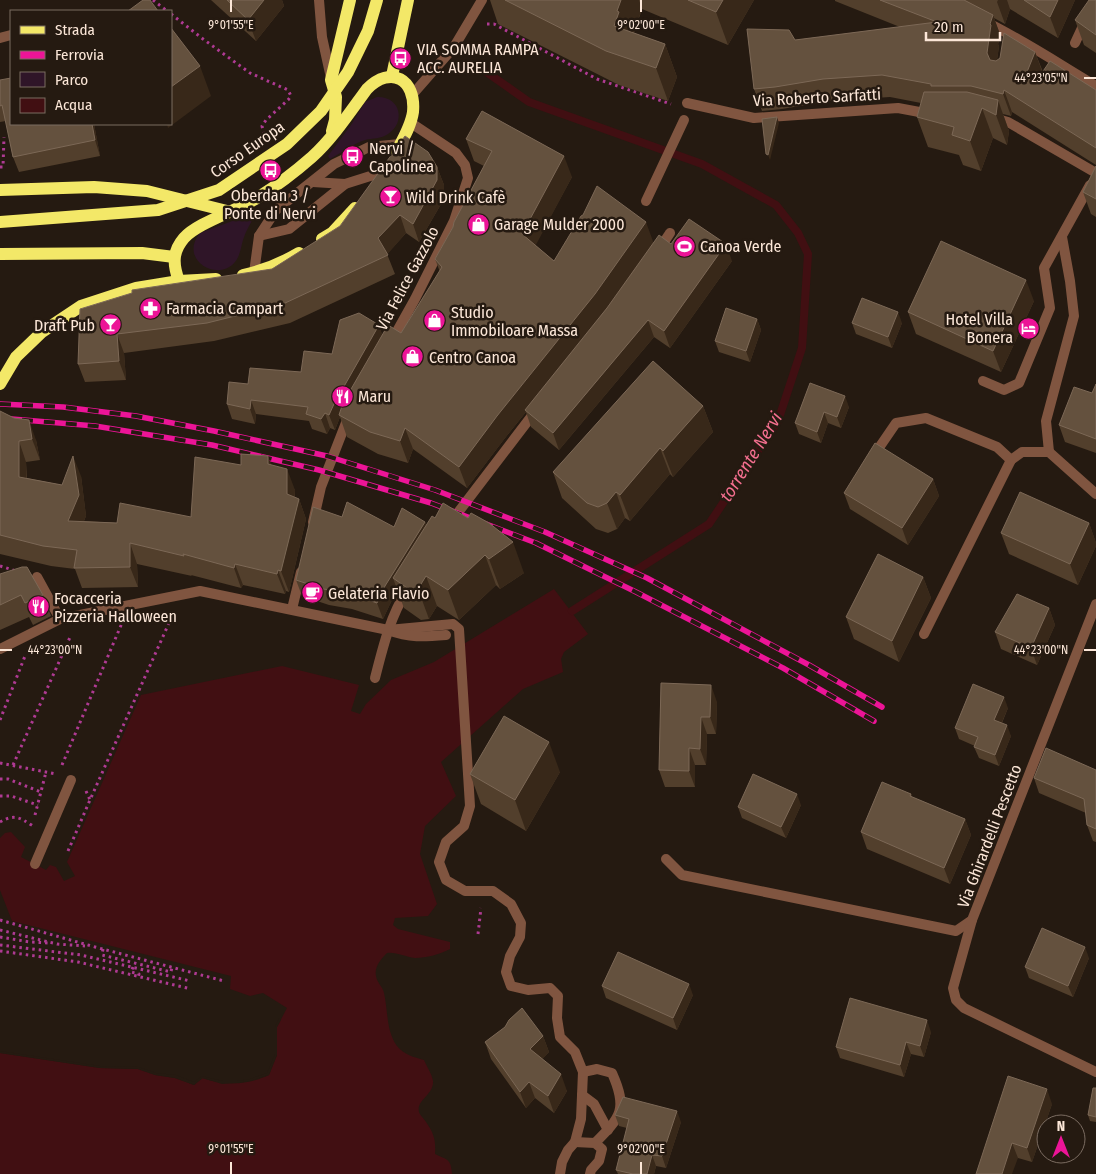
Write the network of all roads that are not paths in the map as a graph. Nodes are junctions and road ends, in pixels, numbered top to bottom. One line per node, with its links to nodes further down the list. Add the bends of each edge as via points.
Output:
1 (320, 0): 10 (street, via 322,37)
2 (350, 0): 10 (main road)
3 (377, 0): 27 (main road, Corso Europa, via 368,31 348,72 321,112 287,144 219,190 158,210)
4 (408, 0): 9 (main road)
5 (482, 0): 12 (street, via 454,47)
6 (1095, 0): 8 (street)
7 (976, 16): 11 (street)
8 (1075, 43)
9 (393, 74): 12 (main road, via 403,80); 18 (main road, via 373,83)
10 (331, 80): 18 (main road, via 336,97)
11 (1096, 86)
12 (412, 95): 17 (main road)
13 (687, 103): 14 (street, Via Roberto Sarfatti, via 754,118 898,108)
14 (943, 115)
15 (979, 115): 21 (street, via 998,115)
16 (684, 120): 25 (street)
17 (410, 123): 19 (main road); 36 (street, Via Felice Gazzolo, via 456,154 465,165 468,178 454,221)
18 (331, 136): 26 (main road, via 312,157 279,182)
19 (400, 144): 20 (main road); 22 (street, via 369,147 334,164)
20 (383, 172): 23 (street); 34 (main road, via 332,233 290,259)
21 (1096, 174): 30 (street)
22 (313, 182): 23 (street); 29 (street, via 276,210)
23 (345, 184): 29 (street, via 289,229)
24 (0, 190): 26 (main road, via 94,187 147,191)
25 (646, 201)
26 (230, 212): 32 (main road, via 184,238)
27 (0, 222)
28 (670, 233): 33 (street)
29 (260, 236): 34 (street)
30 (1062, 237): 37 (street, via 1044,268 1050,308 1019,384 1004,390); 41 (street, via 1074,316 1046,421)
31 (0, 254): 32 (main road, via 142,253)
32 (174, 257): 35 (main road)
33 (650, 261)
34 (254, 273): 35 (main road, via 221,279)
35 (178, 281): 38 (main road, via 136,288 81,306 42,332 16,357)
36 (387, 348)
37 (983, 381)
38 (0, 384)
39 (541, 404): 46 (street)
40 (354, 406): 45 (street, via 321,487)
41 (1049, 452): 42 (street, via 1022,452); 44 (street)
42 (1011, 460): 43 (street, via 997,447 926,418 896,423); 54 (street)
43 (866, 467)
44 (1096, 494)
45 (310, 534)
46 (442, 535)
47 (303, 562): 51 (street)
48 (37, 577): 52 (street)
49 (412, 582): 53 (street, via 397,606)
50 (1096, 604): 61 (street, Via Ghirardelli Pescetto)
51 (292, 609): 52 (street, via 200,591); 53 (street)
52 (60, 619): 56 (street)
53 (388, 630): 55 (street, via 415,638); 57 (street); 62 (street, via 453,624 459,630 470,806 464,826 446,842 439,862 446,880 465,891 493,891 511,904 521,922 520,937 506,972 511,986 528,990 550,988 558,996 556,1018 560,1037 575,1052)
54 (924, 634)
55 (446, 635)
56 (0, 649)
57 (375, 678)
58 (71, 780): 60 (street)
59 (666, 859): 61 (street, Via Ghirardelli Pescetto, via 682,875 956,931)
60 (35, 864)
61 (972, 920): 63 (street, via 954,988 956,1000 964,1008)
62 (582, 1072): 64 (street); 65 (street, via 597,1069 612,1073 620,1091 621,1107 616,1121)
63 (1096, 1072)
64 (582, 1095): 65 (street, via 594,1104); 66 (street, via 581,1119)
65 (608, 1130): 67 (street)
66 (575, 1142): 67 (street); 68 (street, via 562,1162)
67 (595, 1143): 69 (street, via 602,1149)
68 (560, 1174)
69 (590, 1174)

